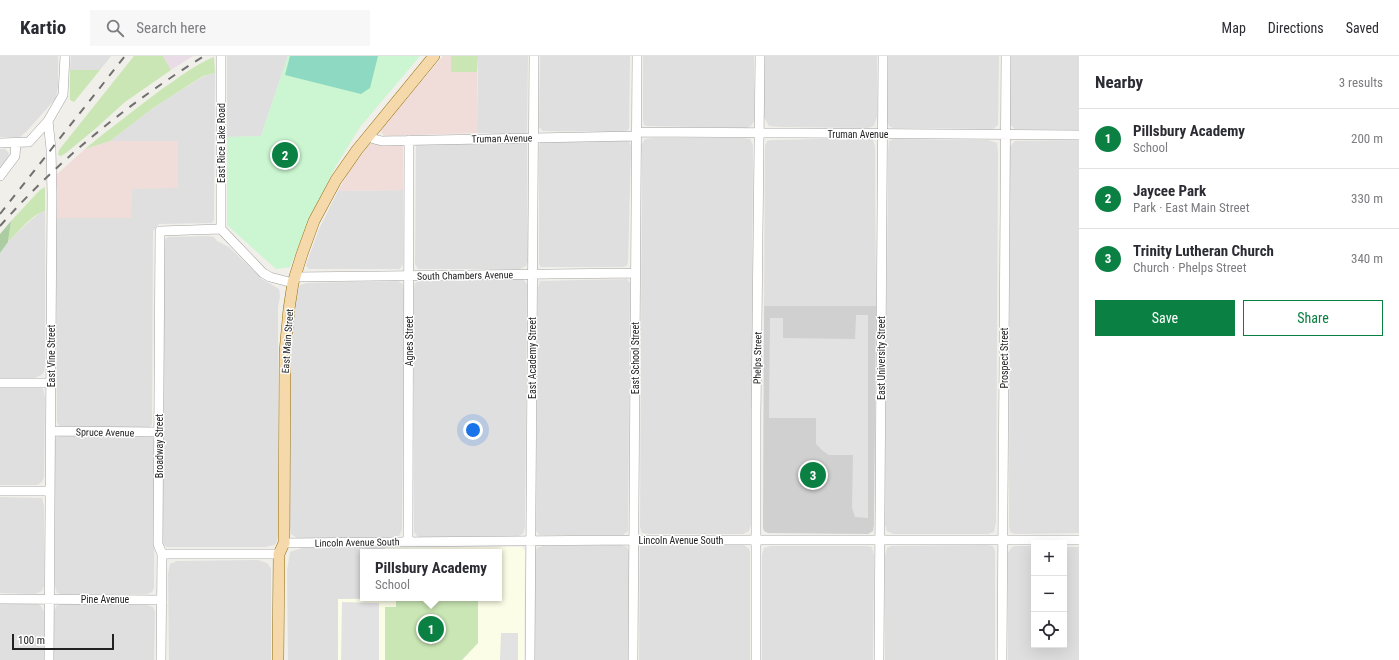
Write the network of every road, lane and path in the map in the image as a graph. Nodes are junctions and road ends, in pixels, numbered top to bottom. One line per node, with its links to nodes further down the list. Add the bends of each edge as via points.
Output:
1 (65, 56): 9 (street, via 64,95)
2 (221, 56): 21 (street, East Rice Lake Road)
3 (534, 56): 16 (street, East Academy Street)
4 (637, 56): 11 (street, East School Street)
5 (760, 56): 10 (street, Phelps Street)
6 (883, 56): 12 (street, East University Street)
7 (1006, 56): 13 (street, Prospect Street)
8 (431, 59): 15 (main road, East Main Street)
9 (48, 121): 19 (street, via 29,142); 26 (street, East Vine Street, via 52,195)
10 (759, 133): 11 (street, Truman Avenue); 12 (street, Truman Avenue); 33 (street, Phelps Street)
11 (636, 134): 16 (street, Truman Avenue); 22 (street, East School Street)
12 (882, 134): 13 (street, Truman Avenue); 34 (street, East University Street)
13 (1005, 135): 14 (street, Truman Avenue); 35 (street, Prospect Street)
14 (1079, 135)
15 (368, 136): 17 (street, Truman Avenue, via 382,141); 25 (main road, East Main Street, via 324,200)
16 (534, 138): 17 (street, Truman Avenue); 23 (street, East Academy Street)
17 (409, 140): 24 (street, Agnes Street)
18 (0, 143): 19 (street)
19 (16, 143): 20 (street, via 15,156)
20 (0, 176)
21 (221, 229): 25 (street, South Chambers Avenue, via 263,273 270,277); 29 (street, Broadway Street, via 160,231)
22 (636, 273): 23 (street, South Chambers Avenue); 32 (street, East School Street)
23 (533, 274): 24 (street, South Chambers Avenue); 37 (street, East Academy Street)
24 (409, 276): 25 (street, South Chambers Avenue); 38 (street, Agnes Street)
25 (294, 280): 39 (main road, East Main Street, via 285,352)
26 (51, 382): 27 (street); 28 (street, East Vine Street)
27 (0, 383)
28 (50, 431): 29 (street, Spruce Avenue); 31 (street, East Vine Street)
29 (159, 432): 40 (street, Broadway Street, via 158,544)
30 (0, 491): 31 (street)
31 (50, 491): 43 (street, East Vine Street)
32 (634, 540): 33 (street, Lincoln Avenue South); 37 (street, Lincoln Avenue South); 49 (street, East School Street)
33 (757, 540): 34 (street, Lincoln Avenue South); 50 (street, Phelps Street)
34 (880, 540): 35 (street, Lincoln Avenue South); 51 (street, East University Street)
35 (1002, 540): 36 (street, Lincoln Avenue South); 52 (street, Prospect Street)
36 (1079, 540)
37 (531, 541): 38 (street, Lincoln Avenue South); 48 (street, East Academy Street)
38 (408, 542): 39 (street, Lincoln Avenue South)
39 (284, 543): 41 (main road, East Main Street)
40 (162, 554): 41 (street); 44 (street, Broadway Street)
41 (278, 554): 47 (main road, East Main Street)
42 (0, 599): 43 (street, Pine Avenue)
43 (49, 599): 44 (street, Pine Avenue); 45 (street, East Vine Street)
44 (162, 600): 46 (street, Broadway Street)
45 (49, 660)
46 (161, 660)
47 (278, 660)
48 (530, 660)
49 (633, 660)
50 (756, 660)
51 (879, 660)
52 (1002, 660)

